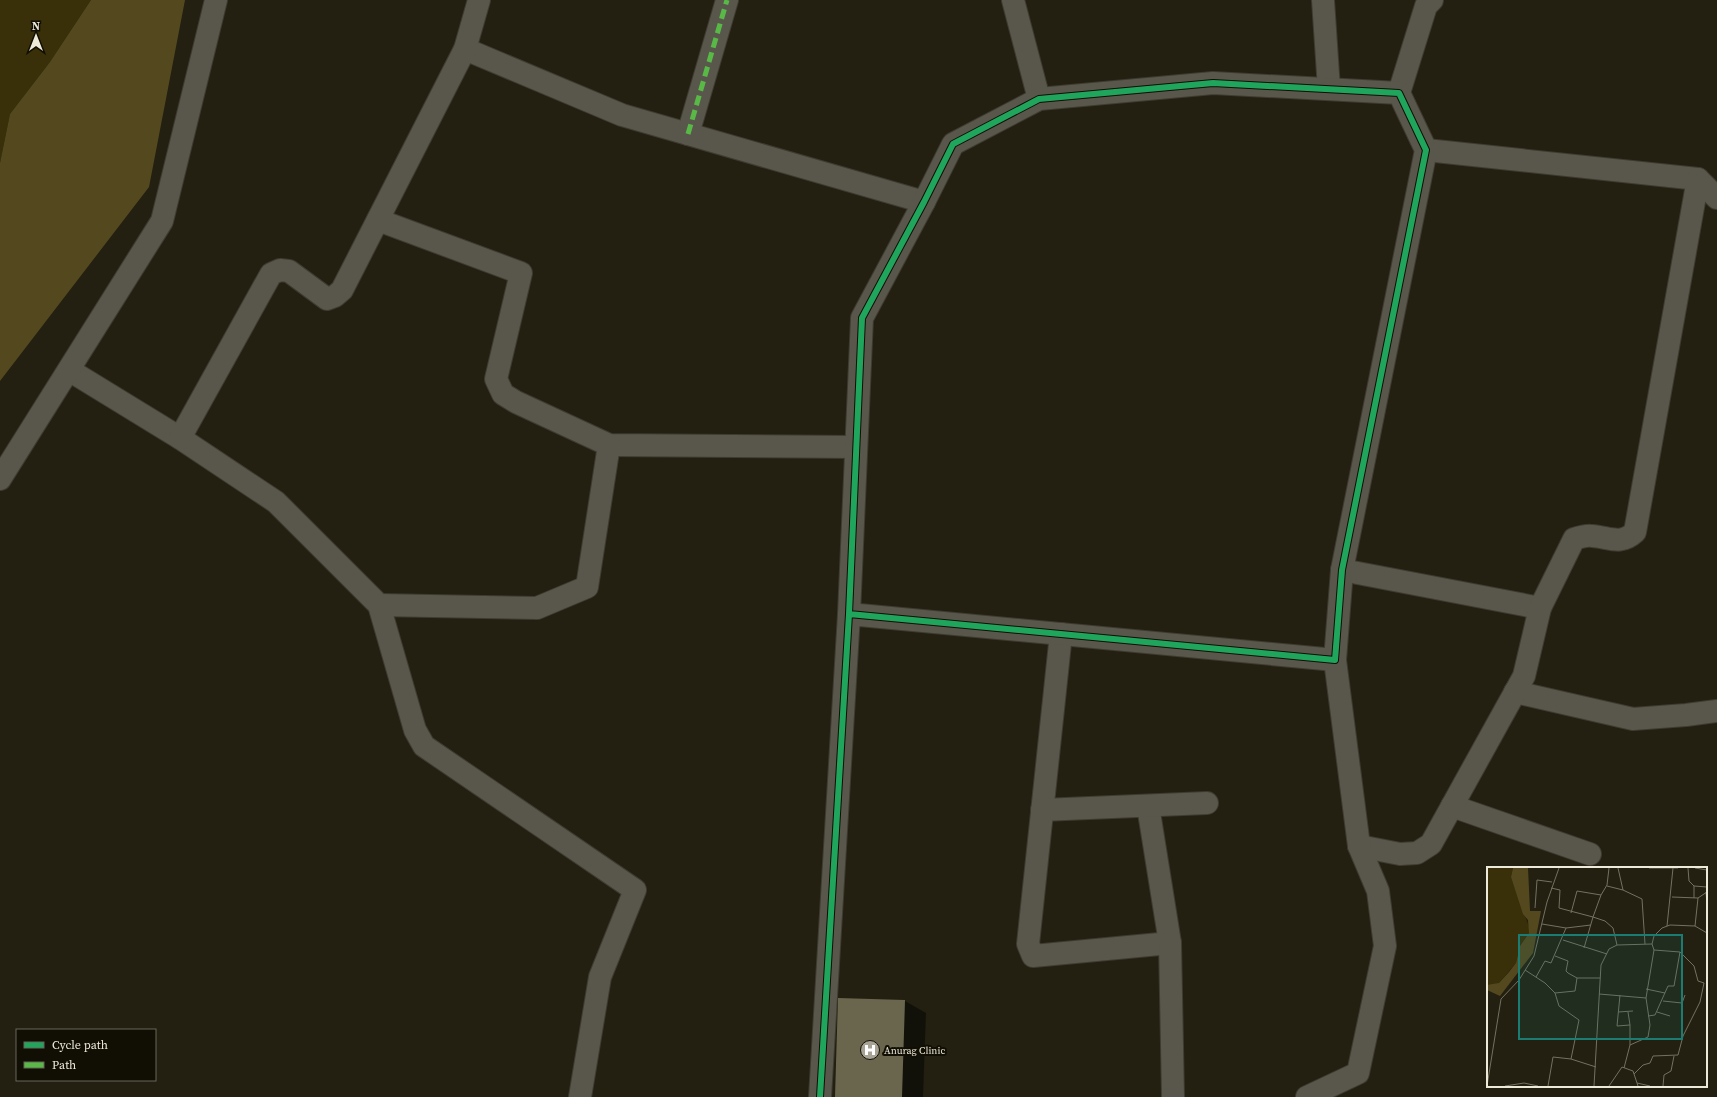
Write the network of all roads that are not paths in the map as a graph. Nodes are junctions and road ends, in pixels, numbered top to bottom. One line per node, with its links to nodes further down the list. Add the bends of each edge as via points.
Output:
1 (216, 0): 17 (street, via 162,221)
2 (480, 0): 7 (street)
3 (727, 0): 11 (street)
4 (1013, 0): 10 (street)
5 (1323, 0): 8 (street)
6 (1432, 0): 9 (street, via 1426,6)
7 (465, 49): 11 (street, via 622,114); 16 (street)
8 (1330, 89): 9 (street); 10 (street, via 1213,83)
9 (1399, 94): 12 (street)
10 (1039, 99): 15 (street, via 953,144)
11 (688, 134): 15 (street)
12 (1426, 150): 13 (street); 22 (street)
13 (1698, 179): 14 (street); 24 (street, via 1635,532 1628,539 1584,536 1574,539)
14 (1717, 198)
15 (924, 202): 20 (street, via 862,318)
16 (378, 220): 18 (street, via 342,290 335,296 327,299 289,271 280,270 271,274); 19 (street, via 521,273 496,379 503,394)
17 (69, 370): 18 (street); 21 (street)
18 (180, 438): 23 (street, via 276,502)
19 (609, 445): 20 (street); 23 (street, via 587,587 538,608)
20 (856, 447): 25 (street)
21 (0, 479)
22 (1342, 570): 24 (street); 27 (street)
23 (379, 605): 37 (street, via 415,730 424,746 635,890 600,977)
24 (1540, 608): 28 (street, via 1524,676)
25 (849, 614): 26 (street); 38 (street)
26 (1061, 634): 27 (street); 33 (street)
27 (1335, 660): 34 (street)
28 (1515, 692): 29 (street, via 1633,719); 32 (street)
29 (1717, 711)
30 (1207, 803): 31 (street)
31 (1148, 806): 33 (street); 36 (street)
32 (1452, 806): 34 (street, via 1431,844 1417,853 1400,854); 35 (street)
33 (1042, 810): 36 (street, via 1028,944 1033,956)
34 (1359, 846): 40 (street, via 1378,891 1385,946 1358,1073)
35 (1590, 854)
36 (1170, 943): 39 (street)
37 (580, 1097)
38 (820, 1097)
39 (1172, 1097)
40 (1307, 1097)

